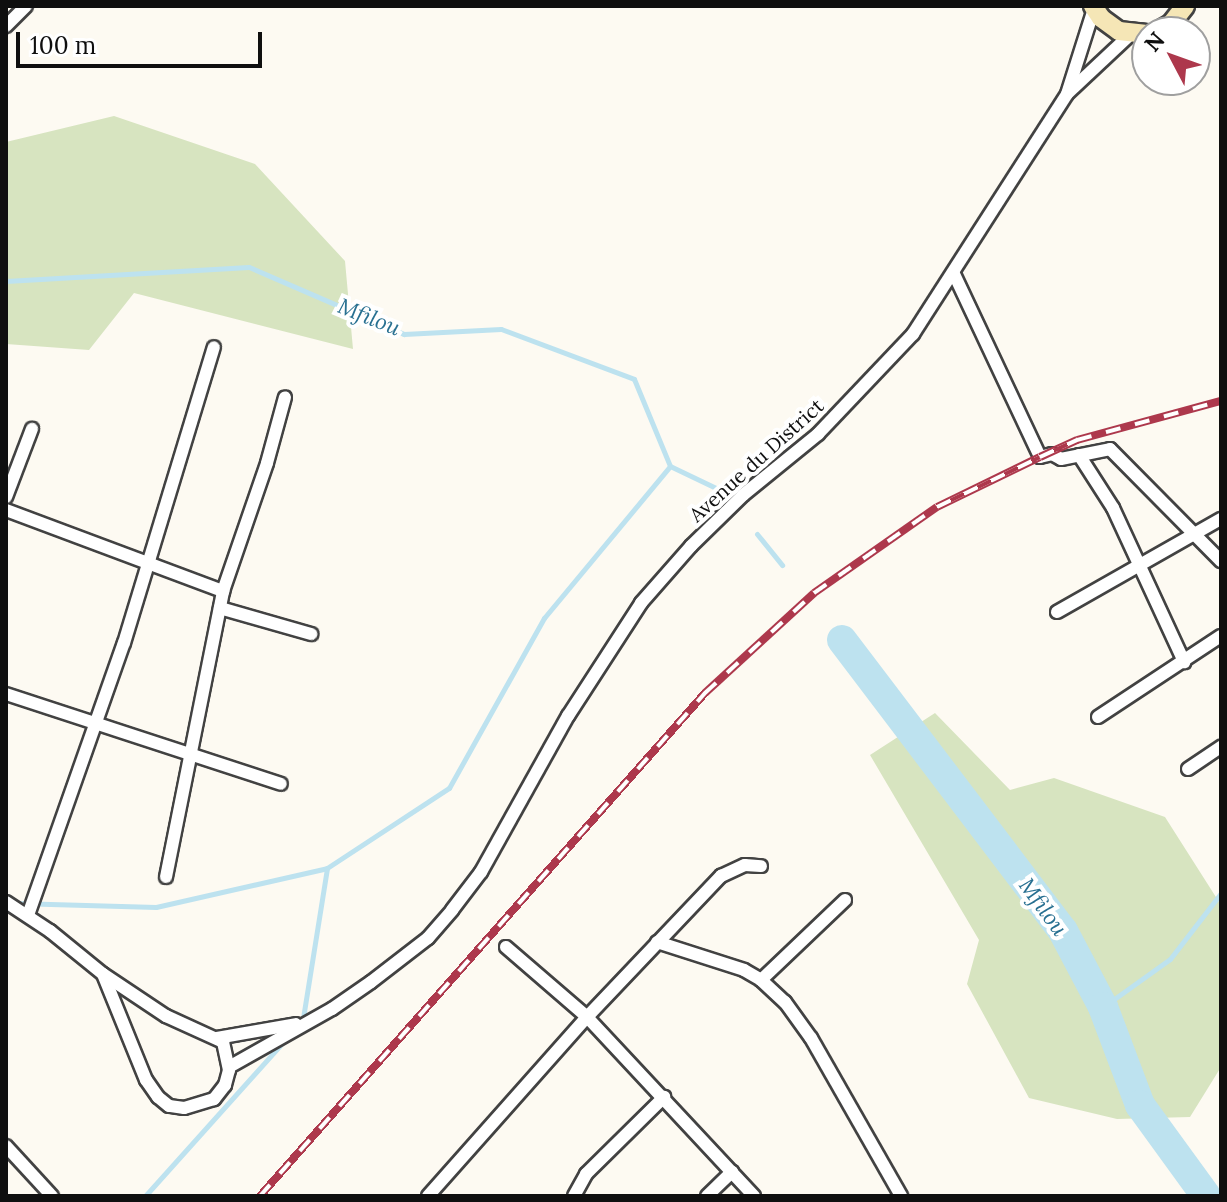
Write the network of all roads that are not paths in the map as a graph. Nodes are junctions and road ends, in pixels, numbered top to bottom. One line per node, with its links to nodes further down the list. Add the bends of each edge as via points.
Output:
1 (26, 6): 3 (street)
2 (1094, 8): 4 (main road, via 1109,26); 6 (street, Avenue du District)
3 (6, 26)
4 (1131, 32)
5 (1131, 40): 6 (street, Avenue du District)
6 (1067, 94): 7 (street, Avenue du District)
7 (954, 274): 11 (street, via 1040,457); 42 (street, Avenue du District, via 903,345 818,434 701,536 641,603 568,716 481,872 428,938)
8 (214, 347): 17 (street)
9 (285, 397): 19 (street)
10 (32, 429): 12 (street)
11 (1079, 455): 15 (street, via 1110,449); 18 (street, via 1113,508)
12 (6, 497)
13 (6, 510): 17 (street)
14 (1221, 519): 15 (street)
15 (1195, 534): 16 (street); 18 (street)
16 (1221, 561)
17 (149, 563): 19 (street); 27 (street)
18 (1139, 566): 21 (street); 24 (street)
19 (223, 591): 20 (street)
20 (220, 608): 22 (street); 29 (street)
21 (1057, 612)
22 (311, 634)
23 (1221, 636): 24 (street)
24 (1184, 662): 26 (street)
25 (6, 694): 27 (street)
26 (1098, 717)
27 (96, 725): 29 (street); 36 (street)
28 (1221, 747): 30 (street)
29 (190, 757): 31 (street); 33 (street)
30 (1188, 769)
31 (281, 784)
32 (761, 866): 37 (street, via 745,865 721,876)
33 (166, 877)
34 (845, 900): 40 (street)
35 (6, 902): 36 (street)
36 (28, 915): 39 (street)
37 (657, 942): 40 (street, via 729,964); 41 (street)
38 (506, 947): 41 (street)
39 (103, 974): 43 (street, via 166,1016); 44 (street, via 146,1080 169,1106 197,1106 214,1099 225,1085)
40 (761, 980): 53 (street, via 811,1038)
41 (587, 1017): 45 (street); 49 (street)
42 (307, 1023): 43 (street, Avenue du District); 44 (street, Avenue du District)
43 (217, 1038): 44 (street, via 227,1050)
44 (229, 1067)
45 (664, 1097): 47 (street); 50 (street, via 586,1174)
46 (6, 1146): 48 (street)
47 (732, 1172): 51 (street); 52 (street)
48 (52, 1196)
49 (428, 1196)
50 (574, 1196)
51 (707, 1196)
52 (754, 1196)
53 (901, 1196)

